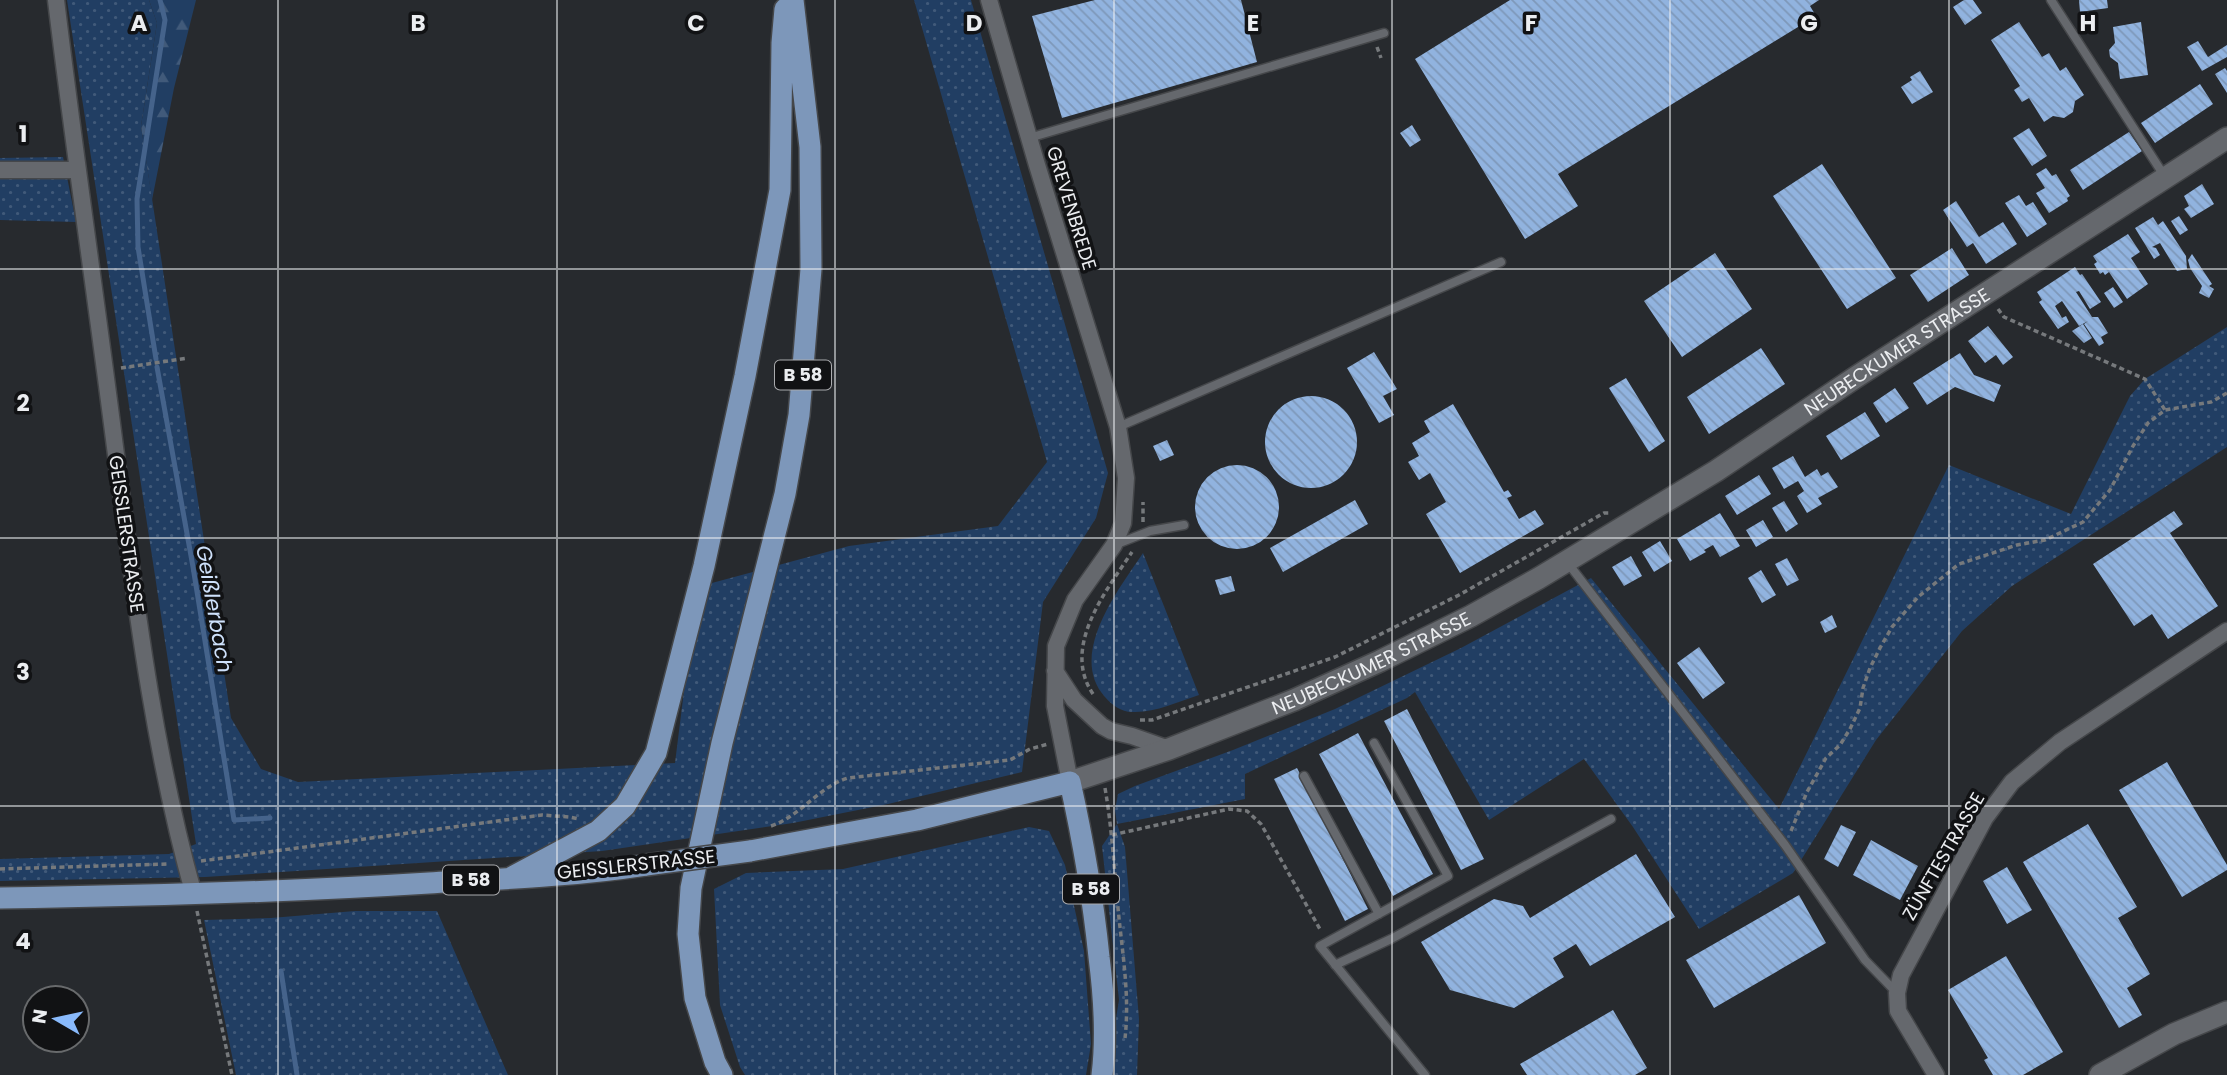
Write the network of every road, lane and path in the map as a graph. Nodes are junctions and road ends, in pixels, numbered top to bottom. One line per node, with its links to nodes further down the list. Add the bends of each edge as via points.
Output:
1 (56, 0): 10 (street, GEISSLERSTRASSE)
2 (786, 0): 34 (main road, via 780,190 704,566 656,753 625,806)
3 (793, 0): 49 (main road, B 58, via 810,147 811,270 799,415 785,494 691,888 688,934 695,998)
4 (989, 0): 7 (street, GREVENBREDE)
5 (2051, 0): 11 (lane)
6 (1384, 33): 7 (lane)
7 (1029, 138): 18 (street, GREVENBREDE)
8 (2227, 138): 11 (main road, NEUBECKUMER STRASSE)
9 (0, 170): 10 (street)
10 (76, 170): 15 (street, GEISSLERSTRASSE)
11 (2165, 177): 13 (main road, NEUBECKUMER STRASSE)
12 (1501, 262): 18 (lane)
13 (1987, 293): 17 (path, via 2004,317 2145,379); 19 (main road, NEUBECKUMER STRASSE)
14 (188, 358): 15 (path)
15 (105, 370): 37 (street, GEISSLERSTRASSE, via 134,591 162,760)
16 (2227, 393): 17 (path, via 2211,402)
17 (2165, 410): 36 (path, via 2148,423 2110,490 2083,522 2045,540 1959,564 1918,597 1892,626 1866,678 1850,729 1826,758)
18 (1118, 427): 21 (street, GREVENBREDE, via 1126,478 1123,523)
19 (1644, 514): 22 (main road, NEUBECKUMER STRASSE); 25 (path, via 1604,513 1459,595 1335,657 1152,720)
20 (1184, 525): 21 (lane, via 1150,531)
21 (1114, 545): 24 (street, GREVENBREDE, via 1075,600 1056,646)
22 (1566, 561): 28 (main road, NEUBECKUMER STRASSE, via 1380,661); 36 (lane)
23 (2227, 631): 45 (street, ZÜNFTESTRASSE, via 2060,742 2011,782 1985,818 1901,975)
24 (1055, 671): 26 (street, GREVENBREDE); 28 (street, via 1074,700 1102,726)
25 (1139, 720)
26 (1061, 741): 31 (street, GREVENBREDE); 33 (path, via 1010,760 862,775 836,782 785,821)
27 (1374, 743): 42 (lane, via 1448,876)
28 (1169, 749): 29 (main road, NEUBECKUMER STRASSE)
29 (1102, 772): 31 (main road, NEUBECKUMER STRASSE); 35 (path)
30 (1304, 776): 42 (lane)
31 (1070, 782): 39 (main road, GEISSLERSTRASSE / B 58, bridge, via 917,820 750,851); 50 (main road, B 58, via 1084,848 1104,997)
32 (1611, 819): 44 (lane)
33 (763, 828)
34 (598, 831): 37 (path, via 581,820 542,815); 39 (main road)
35 (1112, 836): 43 (path, via 1229,809 1247,811 1261,824 1322,932); 47 (path, via 1126,987)
36 (1785, 845): 45 (lane, via 1865,960)
37 (185, 863): 38 (path); 40 (street, GEISSLERSTRASSE)
38 (0, 870)
39 (512, 877): 40 (main road, GEISSLERSTRASSE / B 58)
40 (194, 895): 41 (main road, GEISSLERSTRASSE / B 58); 48 (path)
41 (0, 898)
42 (1379, 914): 43 (lane)
43 (1320, 946): 44 (lane)
44 (1335, 965): 51 (lane)
45 (1897, 993): 52 (street, via 1898,1011)
46 (2227, 1012): 53 (main road, via 2174,1034)
47 (1125, 1041)
48 (232, 1075)
49 (722, 1075)
50 (1102, 1075)
51 (1425, 1075)
52 (1936, 1075)
53 (2100, 1075)

